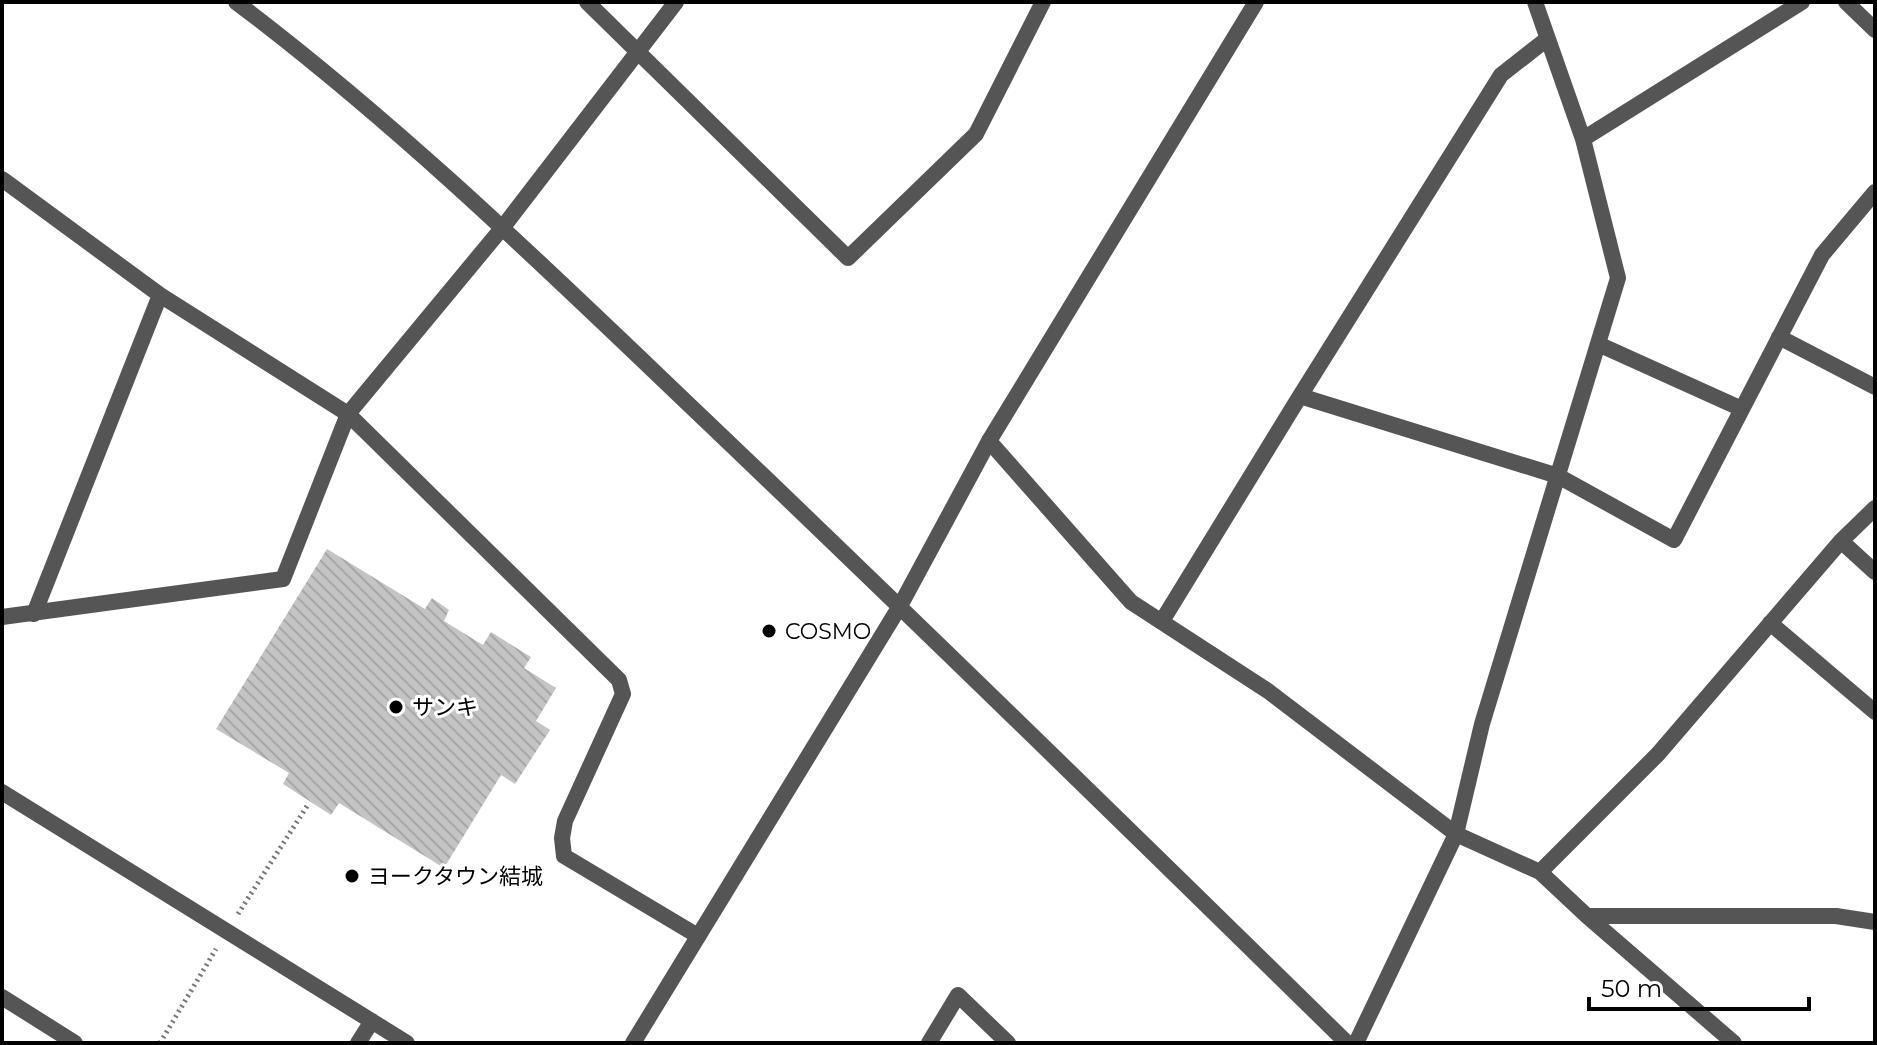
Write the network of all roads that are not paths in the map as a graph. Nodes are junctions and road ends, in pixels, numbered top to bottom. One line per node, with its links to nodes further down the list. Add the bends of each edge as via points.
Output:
1 (236, 2): 15 (street)
2 (587, 2): 11 (street)
3 (676, 2): 11 (street)
4 (1043, 2): 11 (street, via 976,134 848,258)
5 (1256, 2): 23 (street)
6 (1535, 2): 10 (street)
7 (1802, 2): 12 (street)
8 (1846, 2): 9 (street)
9 (1875, 30)
10 (1547, 39): 12 (street); 20 (street, via 1501,75)
11 (639, 52): 15 (street)
12 (1583, 139): 18 (street, via 1618,278)
13 (2, 179): 16 (street)
14 (1875, 192): 17 (street, via 1822,255)
15 (503, 227): 22 (street); 28 (street)
16 (160, 295): 22 (street); 29 (street)
17 (1779, 337): 19 (street); 21 (street)
18 (1598, 344): 21 (street); 24 (street)
19 (1875, 387)
20 (1300, 396): 24 (street); 31 (street)
21 (1742, 409): 24 (street, via 1674,540)
22 (348, 414): 29 (street, via 283,579); 39 (street, via 619,680 623,694 565,821 564,856)
23 (989, 441): 28 (street); 31 (street, via 1131,602)
24 (1558, 476): 35 (street, via 1482,724)
25 (1875, 508): 26 (street)
26 (1841, 541): 27 (street); 32 (street)
27 (1875, 572)
28 (900, 606): 39 (street); 48 (street)
29 (34, 614): 30 (street)
30 (2, 617)
31 (1162, 621): 35 (street, via 1268,691)
32 (1770, 623): 33 (street); 36 (street, via 1658,754)
33 (1875, 712)
34 (2, 792): 41 (street)
35 (1456, 834): 36 (street); 49 (street)
36 (1540, 872): 37 (street)
37 (1587, 916): 38 (street, via 1836,916); 50 (street)
38 (1875, 922)
39 (698, 936): 45 (street)
40 (2, 997): 42 (street)
41 (372, 1021): 43 (street); 44 (street)
42 (75, 1043)
43 (358, 1043)
44 (407, 1043)
45 (633, 1043)
46 (929, 1043): 47 (street, via 958,995)
47 (1008, 1043)
48 (1347, 1043)
49 (1356, 1043)
50 (1734, 1043)

